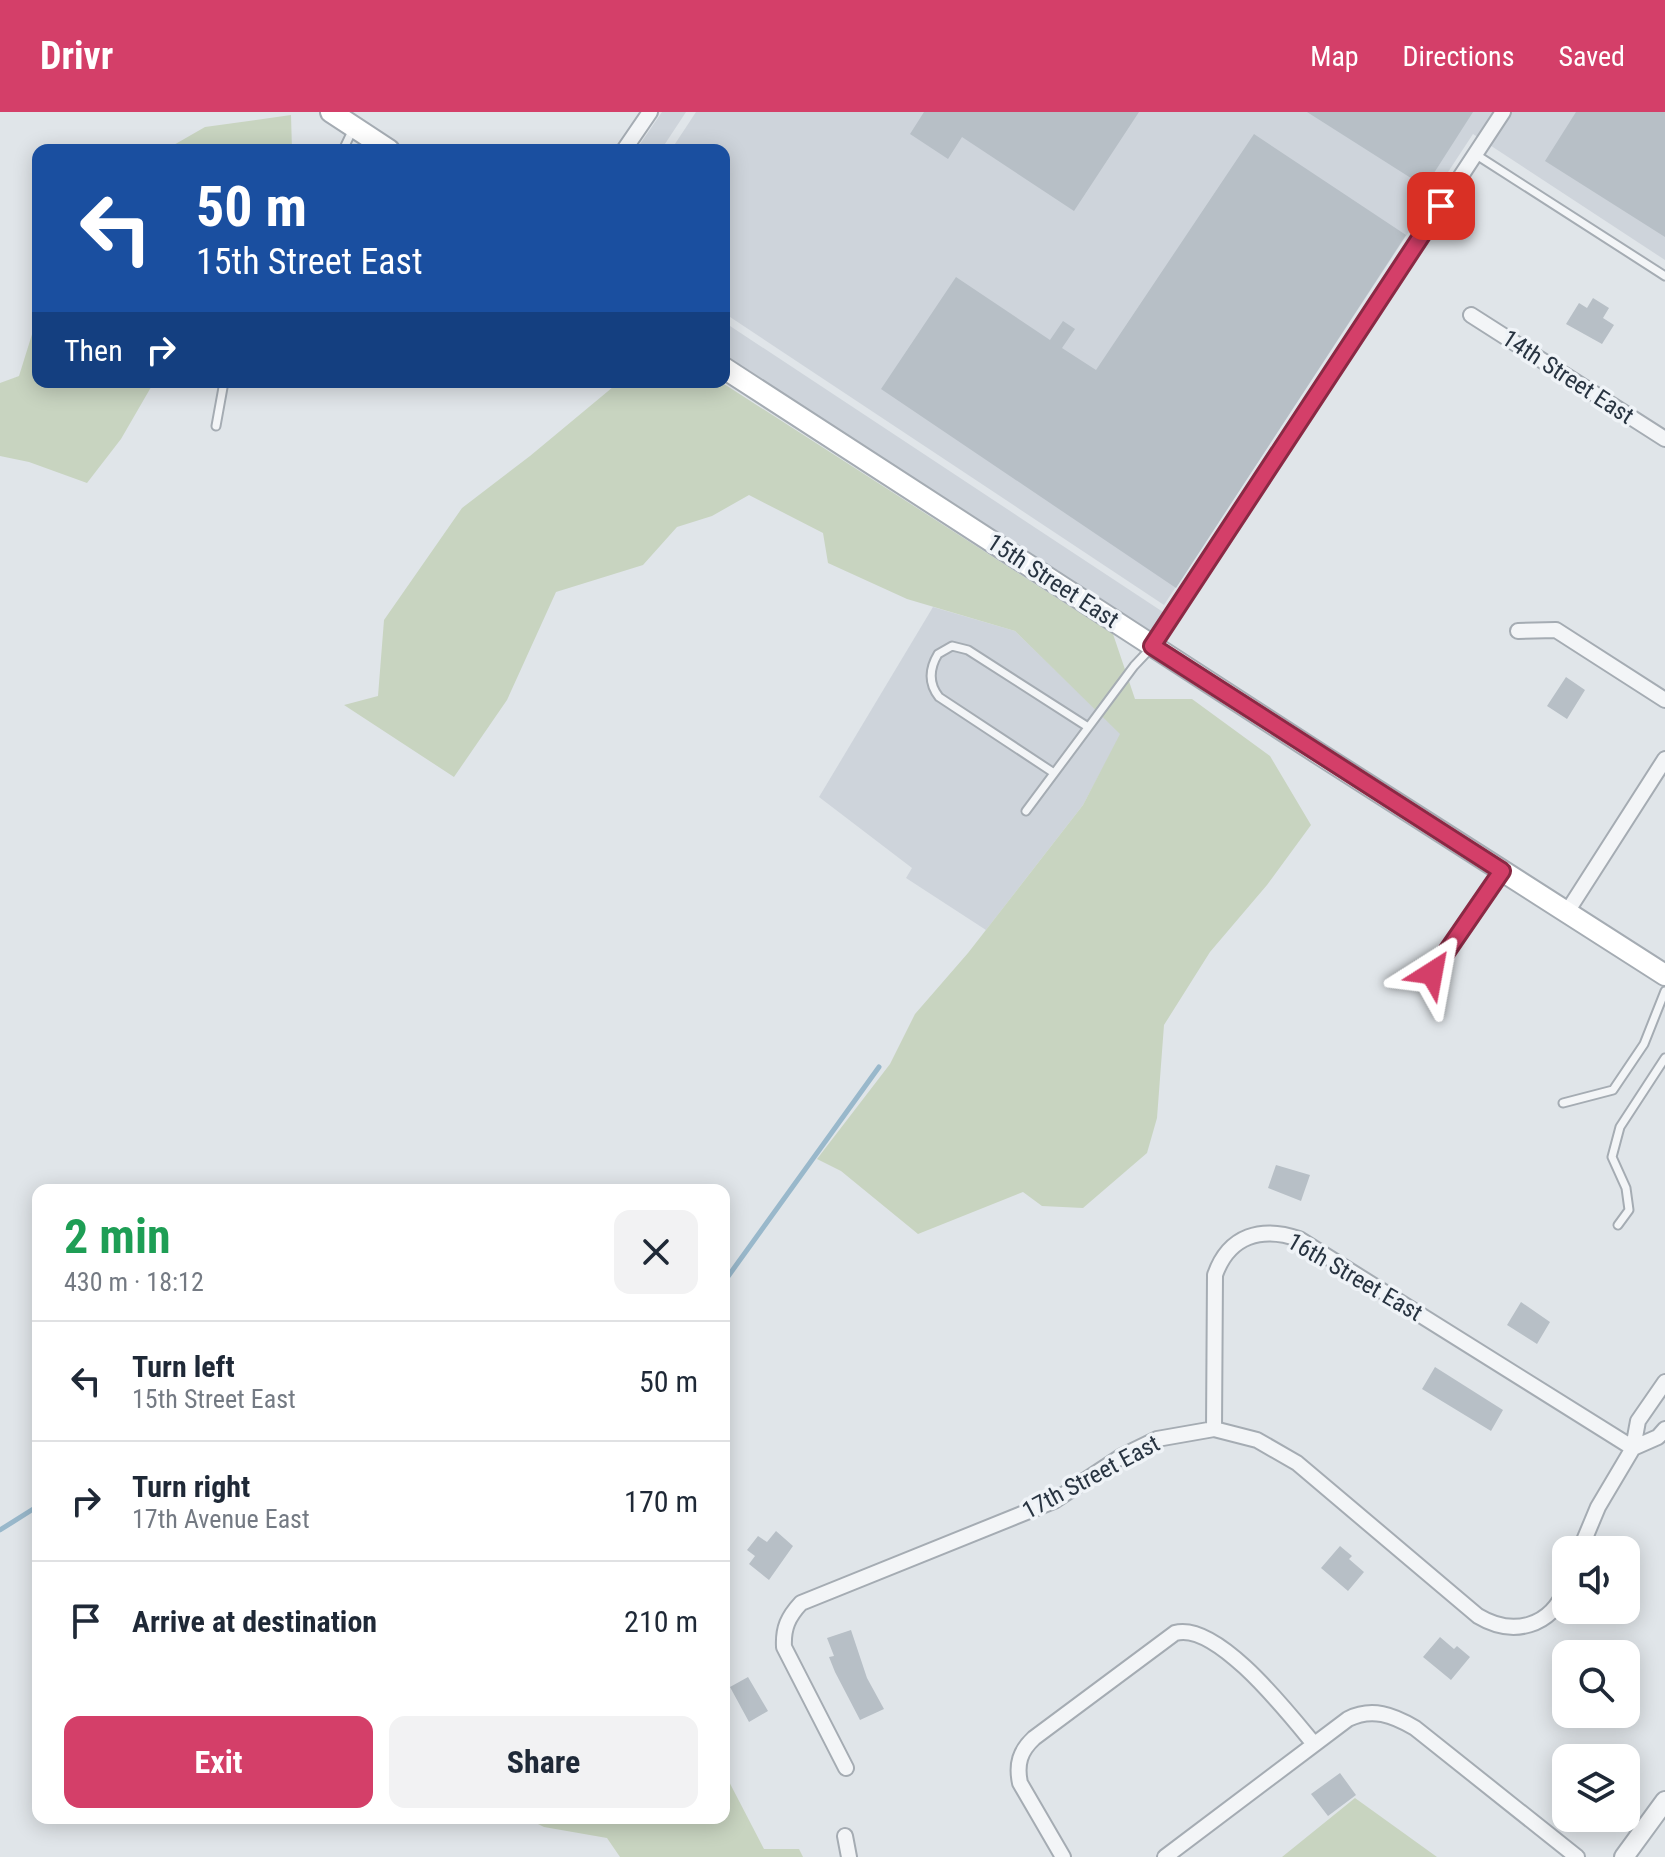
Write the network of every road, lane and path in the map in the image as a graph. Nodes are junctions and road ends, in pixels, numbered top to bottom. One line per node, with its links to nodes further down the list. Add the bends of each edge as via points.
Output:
1 (331, 112): 4 (main road)
2 (650, 112): 7 (street)
3 (1503, 112): 8 (street)
4 (353, 121): 5 (lane); 6 (main road)
5 (345, 144)
6 (382, 144)
7 (628, 144)
8 (1475, 154): 9 (lane); 16 (street)
9 (1665, 276)
10 (1471, 315): 14 (street, 14th Street East)
11 (730, 372): 16 (main road, 15th Street East)
12 (223, 388): 13 (lane)
13 (216, 426)
14 (1665, 439)
15 (1518, 631): 17 (street, via 1556,630)
16 (1152, 646): 18 (lane); 22 (main road, 15th Street East)
17 (1665, 700)
18 (1088, 727): 20 (lane); 20 (lane, via 968,650 952,646 938,654 930,677 939,697)
19 (1665, 759): 23 (street)
20 (1054, 773): 21 (lane)
21 (1026, 811)
22 (1502, 871): 23 (main road, 15th Street East); 24 (lane)
23 (1567, 912): 25 (main road, 15th Street East)
24 (1432, 973)
25 (1665, 975)
26 (1665, 991): 28 (lane, via 1644,1044 1613,1090)
27 (1665, 1058): 29 (lane, via 1620,1127 1612,1157 1629,1210)
28 (1563, 1103)
29 (1618, 1225)
30 (1665, 1382): 33 (street, via 1638,1421)
31 (1214, 1429): 33 (street, 16th Street East, via 1215,1275 1240,1241 1275,1232 1299,1239); 35 (street, 17th Street East, via 1283,1453 1492,1624 1528,1626); 37 (street, 17th Street East, via 1141,1445 1054,1501 801,1603 785,1626 784,1647)
32 (1665, 1429): 33 (street)
33 (1633, 1448): 34 (street)
34 (1586, 1536)
35 (1552, 1610)
36 (1314, 1744): 41 (street, via 1270,1690 1213,1641 1190,1631 1175,1633 1034,1738 1018,1760 1020,1783); 42 (street); 43 (street, via 1355,1715 1372,1712 1399,1718)
37 (846, 1768)
38 (1665, 1801): 44 (street)
39 (845, 1836): 40 (street)
40 (849, 1857)
41 (1063, 1857)
42 (1165, 1857)
43 (1577, 1857)
44 (1624, 1857)

